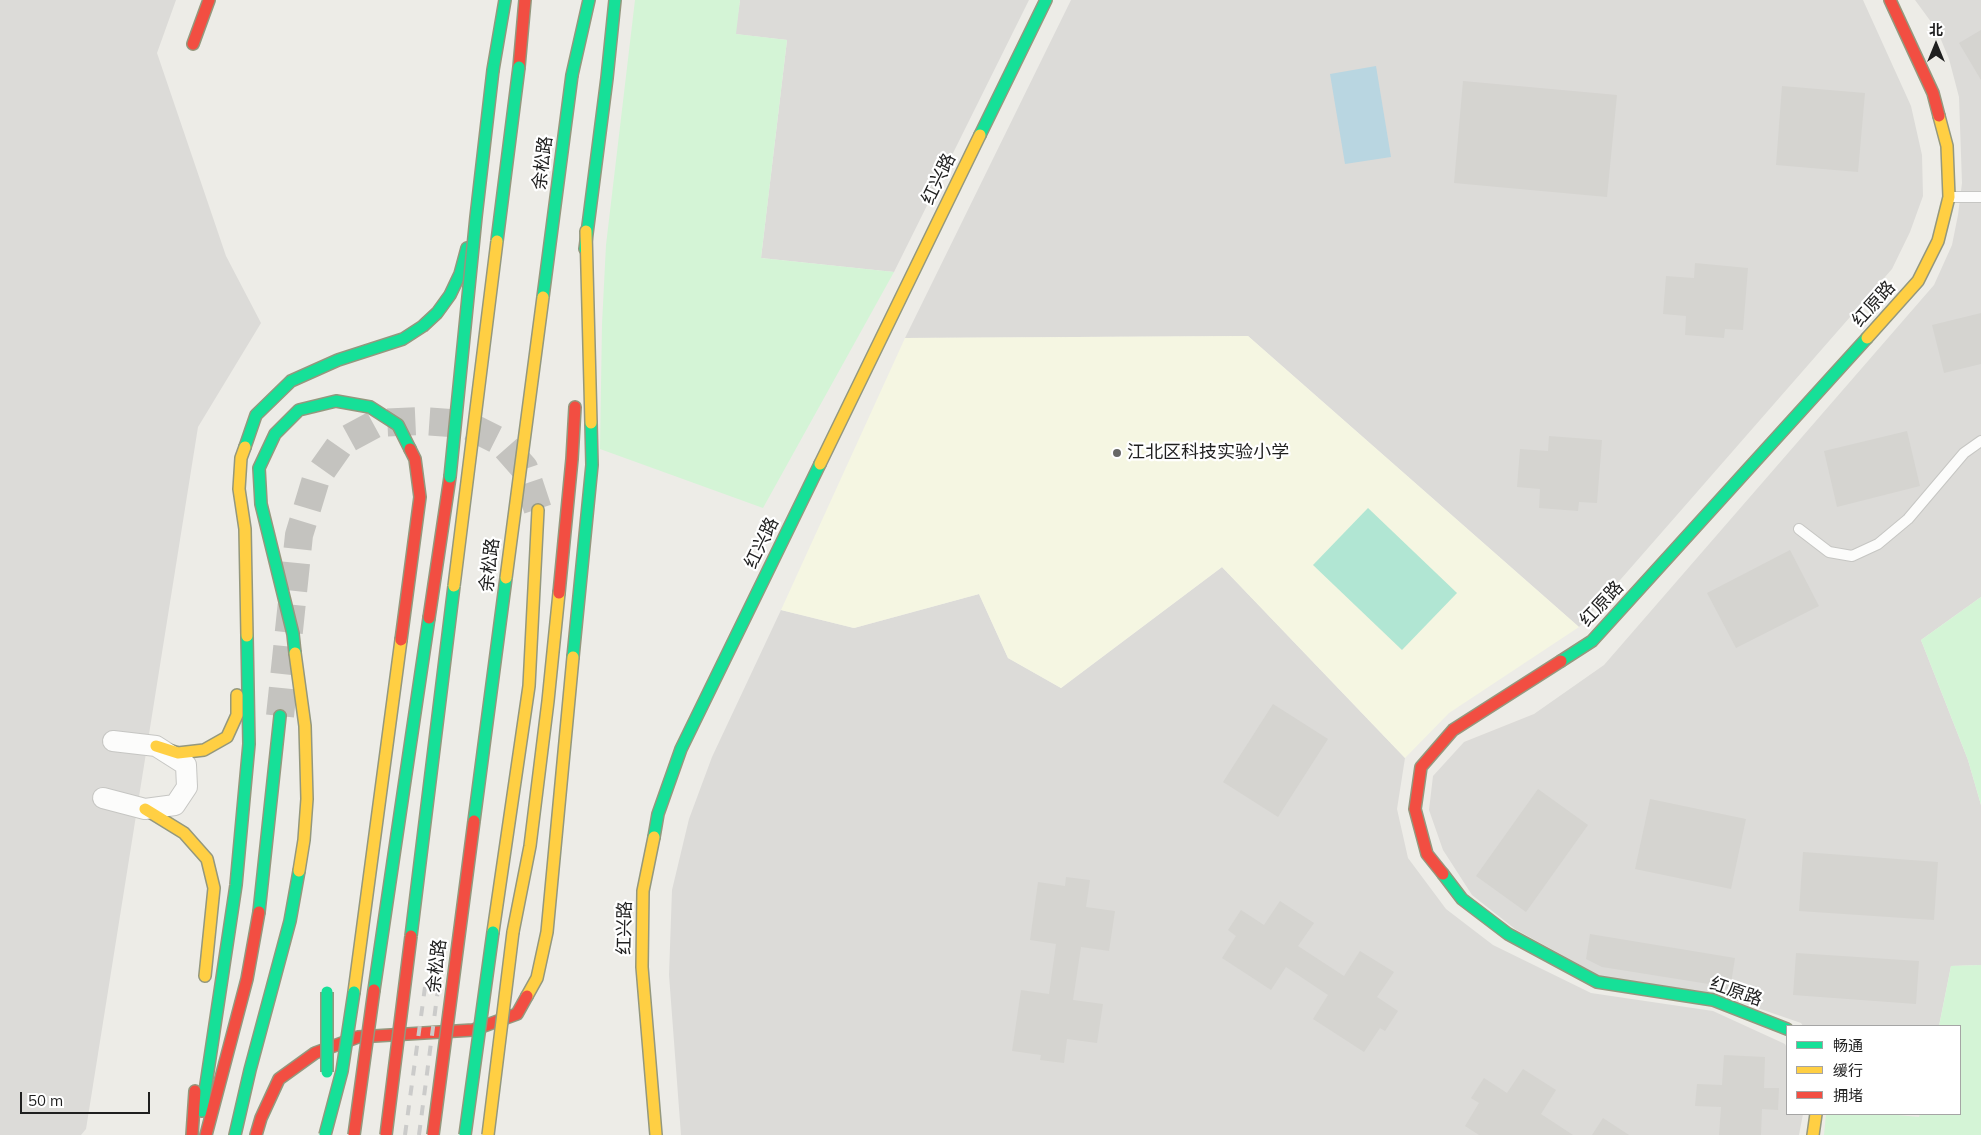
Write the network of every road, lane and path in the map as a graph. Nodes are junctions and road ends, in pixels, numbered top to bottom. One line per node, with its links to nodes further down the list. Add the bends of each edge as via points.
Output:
1 (209, 0): 8 (main road)
2 (505, 0): 11 (main road, bridge, via 493,70)
3 (525, 0): 38 (main road, 余松路, bridge)
4 (589, 0): 39 (main road, 余松路, bridge, via 572,75)
5 (615, 0): 12 (main road)
6 (1046, 0): 42 (main road, 红兴路, via 681,749 658,814 643,891 642,967)
7 (1890, 0): 9 (main road, 红原路, via 1933,93 1947,146)
8 (193, 44)
9 (1949, 197): 10 (lane); 28 (main road, 红原路, via 1938,241 1918,282 1592,641 1453,730 1422,766 1415,809 1427,854 1462,899 1508,934 1598,982 1713,1000)
10 (1981, 197)
11 (476, 217): 16 (main road, bridge, via 460,274 450,295 423,326 403,339 338,360 291,381 256,415 241,458); 37 (main road, bridge, via 450,477)
12 (586, 231): 13 (main road); 35 (main road, via 592,465 547,932 537,978 517,1014 473,1030 358,1036 315,1053 279,1080)
13 (578, 363)
14 (576, 392): 41 (main road, bridge, via 548,700 530,846 513,932)
15 (1981, 441): 18 (lane, via 1964,453 1908,519 1878,544 1852,556 1829,552)
16 (238, 489): 19 (main road); 32 (main road, via 245,529 249,744 236,885)
17 (538, 510): 40 (main road, bridge, via 529,686)
18 (1799, 530)
19 (234, 535)
20 (236, 677): 23 (main road, via 237,715 227,737 204,750 178,753)
21 (280, 716): 33 (main road, via 262,893 247,978)
22 (114, 741): 23 (street)
23 (156, 746): 25 (street, via 186,764 187,787 175,805)
24 (103, 798): 25 (street)
25 (146, 809): 26 (main road, via 184,833 207,859 214,888)
26 (204, 986)
27 (327, 992): 36 (main road, bridge)
28 (1786, 1029)
29 (196, 1073): 31 (main road)
30 (1816, 1115): 43 (main road)
31 (192, 1135)
32 (199, 1135)
33 (206, 1135)
34 (235, 1135): 36 (main road, bridge, via 290,921 304,840 307,800 305,726 293,634 261,504 259,468 275,434 299,410 336,401 370,407 398,424 415,459 420,497 354,992 342,1070)
35 (256, 1135)
36 (325, 1135)
37 (354, 1135)
38 (386, 1135)
39 (433, 1135)
40 (465, 1135)
41 (488, 1135)
42 (656, 1135)
43 (1812, 1135)

